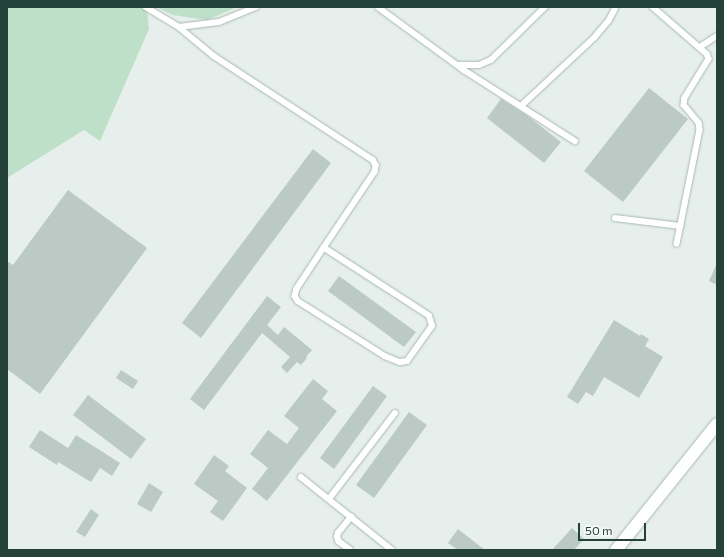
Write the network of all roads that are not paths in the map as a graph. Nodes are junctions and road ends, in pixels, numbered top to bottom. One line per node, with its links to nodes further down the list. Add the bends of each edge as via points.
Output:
1 (146, 7): 7 (lane)
2 (256, 7): 7 (lane, via 219,22)
3 (378, 7): 10 (lane)
4 (545, 7): 10 (lane, via 491,60 479,65)
5 (616, 7): 11 (lane, via 594,38)
6 (653, 7): 9 (lane)
7 (179, 27): 16 (lane, via 214,56 373,160 375,172)
8 (717, 36): 9 (lane)
9 (700, 47): 14 (lane, via 709,59 685,98 684,105 699,123 700,130)
10 (458, 66): 11 (lane)
11 (521, 106): 12 (lane)
12 (575, 140)
13 (615, 218): 14 (lane)
14 (681, 226): 15 (lane)
15 (677, 244)
16 (324, 248): 16 (lane, via 429,316 432,326 407,361 400,362 385,356 298,301 295,296 297,289)
17 (395, 413): 20 (lane)
18 (717, 424): 24 (street)
19 (301, 477): 20 (lane)
20 (329, 499): 21 (lane)
21 (351, 517): 22 (lane, via 337,537 339,542); 23 (lane)
22 (350, 550)
23 (392, 550)
24 (616, 550)

